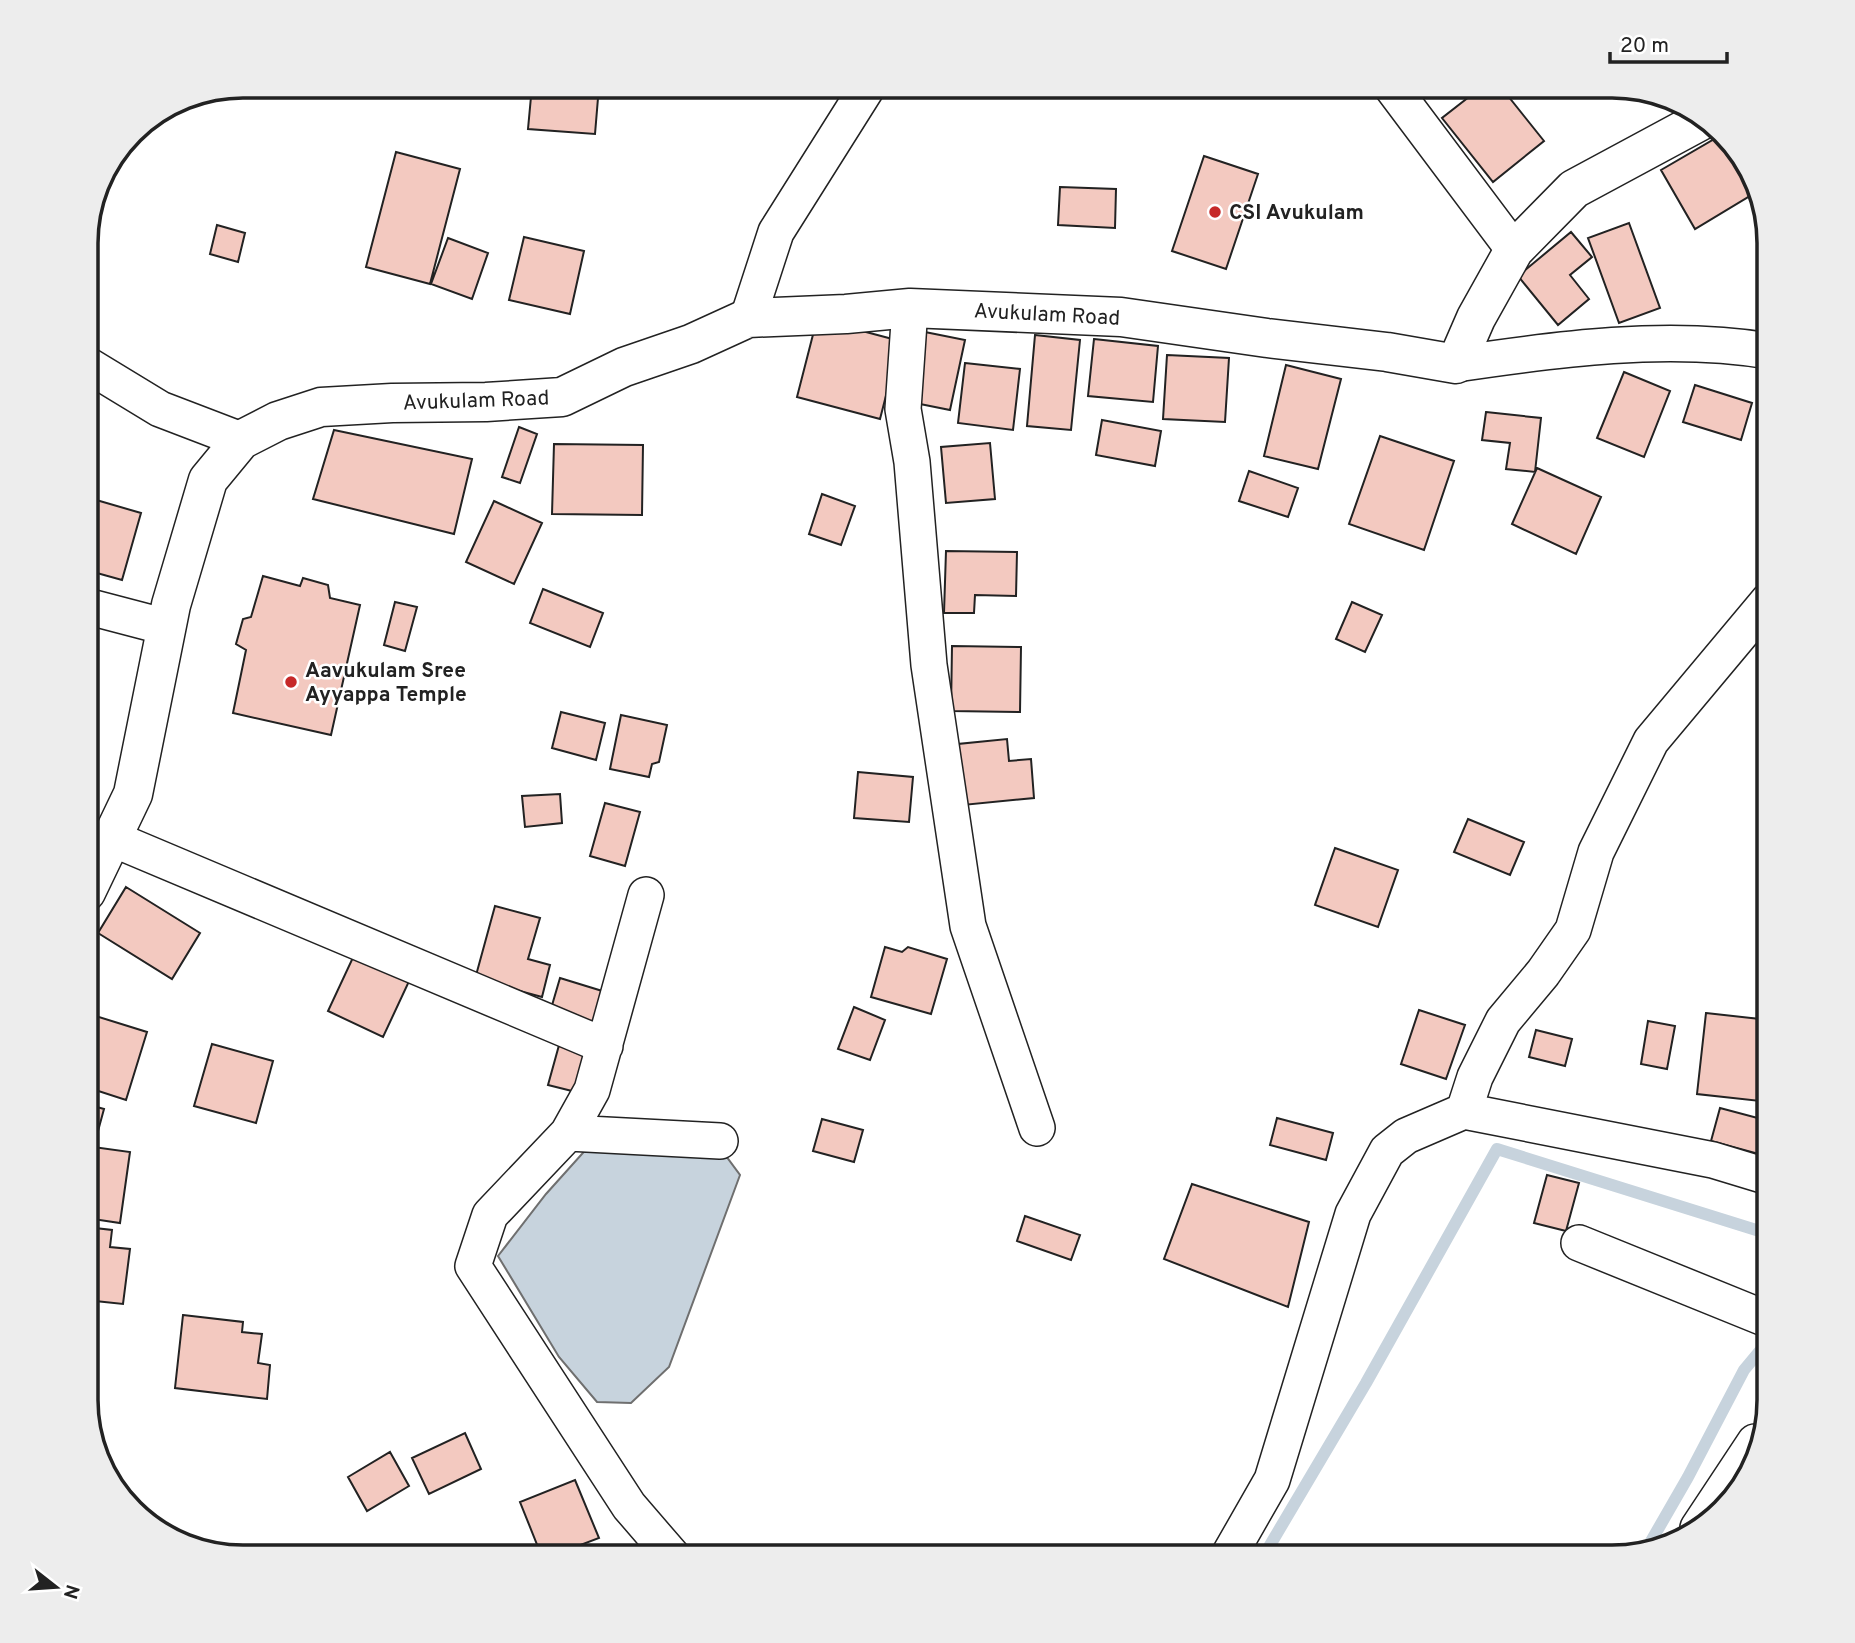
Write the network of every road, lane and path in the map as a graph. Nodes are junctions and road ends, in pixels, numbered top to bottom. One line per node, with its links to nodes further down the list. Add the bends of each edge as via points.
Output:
1 (860, 98): 6 (street, via 776,232)
2 (1400, 98): 4 (street)
3 (1695, 124): 4 (main road, via 1574,189)
4 (1514, 250): 8 (main road)
5 (910, 308): 6 (main road, Avukulam Road); 8 (main road, Avukulam Road, via 1121,317); 19 (street, via 903,409 912,462 929,665 968,926)
6 (748, 318): 10 (main road, Avukulam Road, via 562,397 321,407)
7 (1757, 350): 8 (street, via 1670,343)
8 (1456, 364)
9 (98, 371): 10 (street, via 160,409)
10 (241, 440): 13 (main road, Avukulam Road, via 208,480)
11 (98, 609): 13 (street)
12 (1757, 614): 18 (street, via 1651,740 1596,852 1573,930 1503,1021)
13 (166, 627): 14 (main road, Avukulam Road, via 132,794)
14 (111, 838): 15 (main road, Avukulam Road); 17 (street)
15 (98, 866)
16 (646, 895): 17 (street)
17 (605, 1046): 20 (street, via 592,1090)
18 (1464, 1111): 22 (street, via 1713,1160); 26 (street, via 1406,1136 1387,1151 1353,1214 1272,1480)
19 (1037, 1128)
20 (568, 1133): 21 (street); 25 (street, via 490,1215 473,1266 629,1506)
21 (720, 1140)
22 (1757, 1173)
23 (1579, 1243): 24 (street)
24 (1757, 1315)
25 (663, 1545)
26 (1235, 1545)

